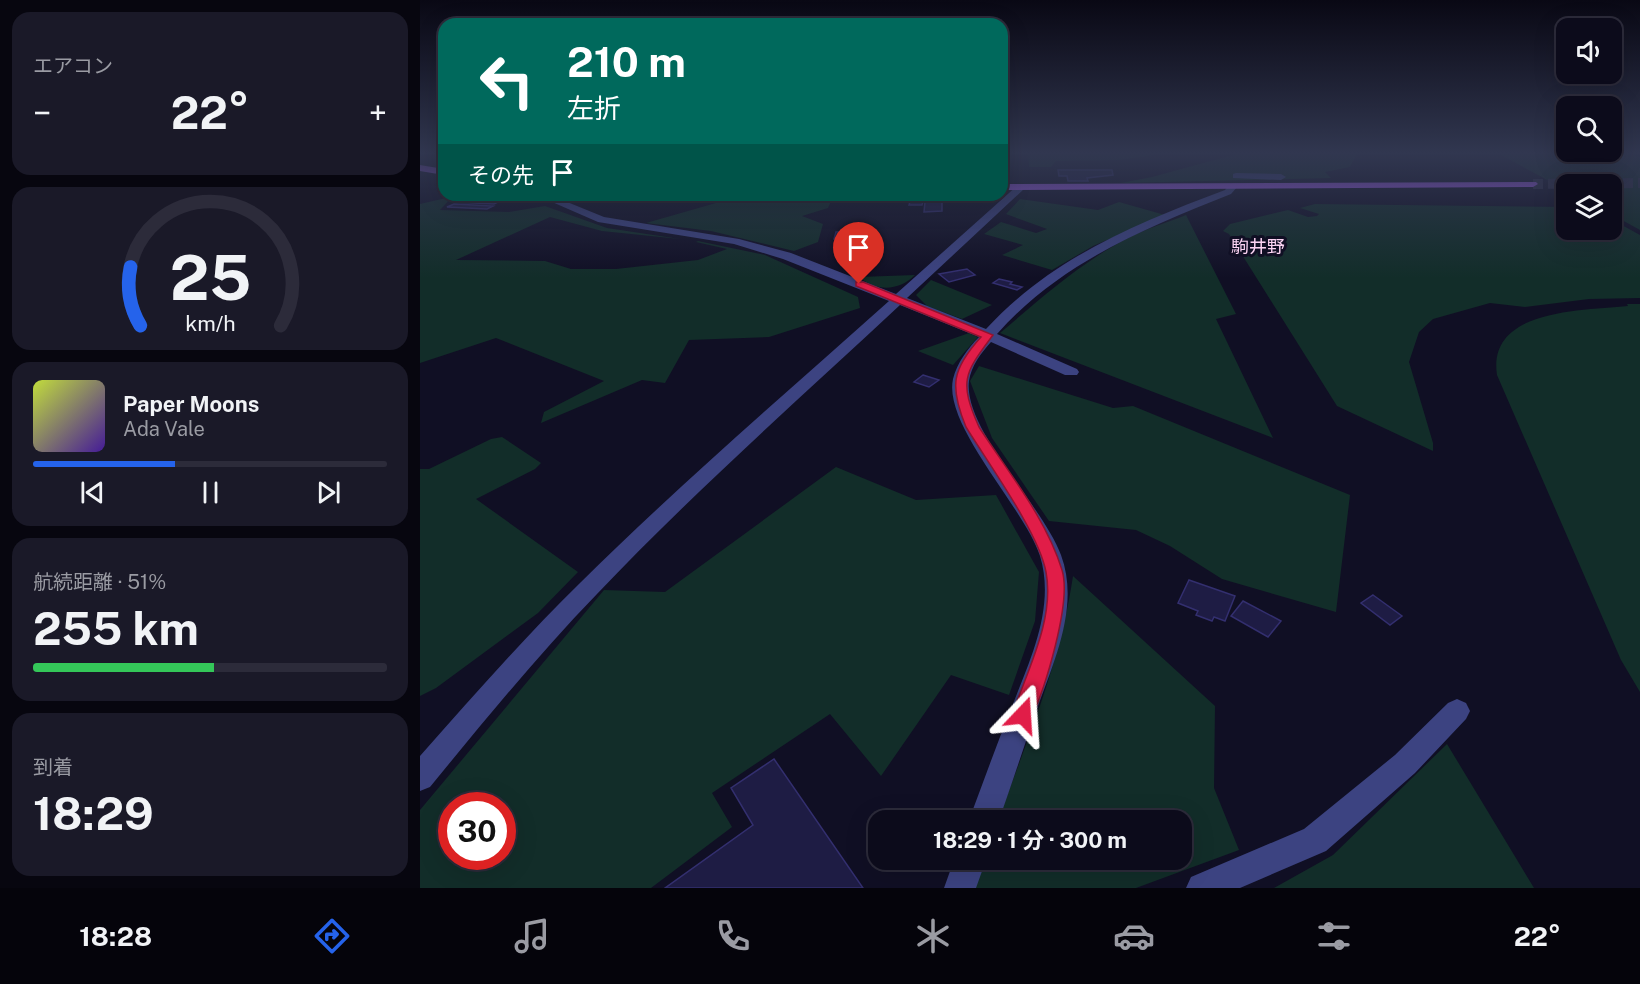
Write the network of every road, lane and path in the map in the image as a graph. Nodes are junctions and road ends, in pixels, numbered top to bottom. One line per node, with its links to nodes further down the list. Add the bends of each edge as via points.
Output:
1 (1220, 195): 5 (street, via 1094,250 1035,293)
2 (558, 201): 4 (street, via 609,222 758,246)
3 (1006, 201): 4 (street)
4 (899, 301): 5 (street); 8 (street, via 693,487 589,588 503,679)
5 (988, 335): 6 (street); 9 (street, via 963,369 960,380 965,409 972,427 1038,531 1051,559 1056,586 1045,651)
6 (1071, 372)
7 (1457, 711): 12 (street, via 1405,764 1315,840)
8 (420, 777)
9 (988, 810)
10 (966, 870): 11 (street)
11 (960, 888)
12 (1202, 888)

